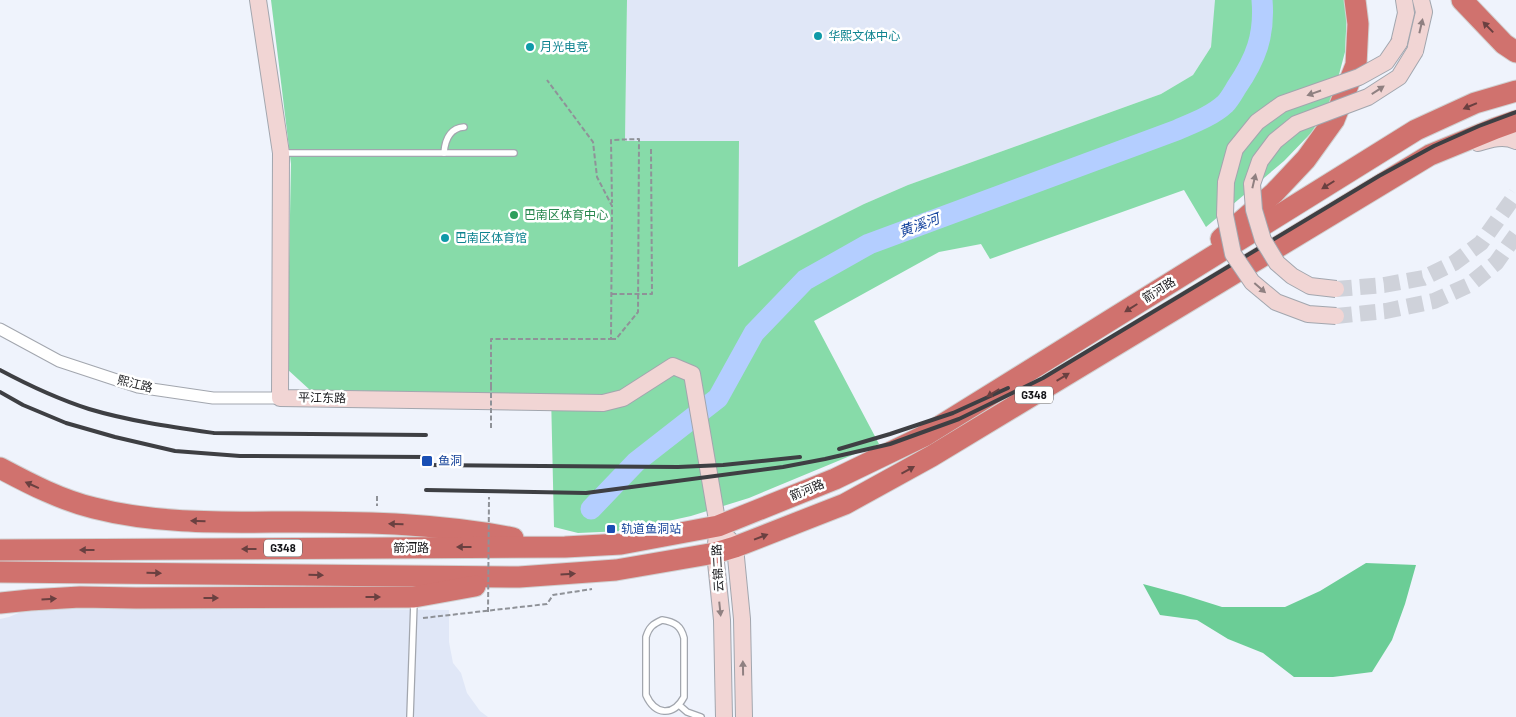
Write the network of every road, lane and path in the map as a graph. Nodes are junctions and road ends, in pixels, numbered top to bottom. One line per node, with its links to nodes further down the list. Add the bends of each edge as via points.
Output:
1 (258, 0): 13 (main road, 平江东路)
2 (1354, 0): 18 (highway, via 1358,24 1356,65 1334,120 1306,159 1274,192)
3 (1404, 0): 22 (main road, one-way to 22, bridge, via 1406,13 1399,43 1386,62 1359,77 1282,104 1257,122 1235,149 1226,182 1224,215 1233,254 1252,282 1276,302 1308,314)
4 (1421, 0): 19 (main road, one-way to 4, bridge, via 1310,286 1277,263 1263,240 1254,210 1252,184 1260,161 1275,141 1296,124 1368,97 1399,77 1415,51 1424,12)
5 (1462, 0): 6 (highway, one-way to 5, via 1504,44)
6 (1516, 52)
7 (547, 80): 17 (path, via 593,142 597,177)
8 (1516, 90): 18 (highway, 箭河路 / G348, one-way to 18, via 1475,103 1416,130)
9 (1516, 121): 16 (highway, 箭河路 / G348)
10 (464, 127): 14 (lane, via 452,131)
11 (1516, 141): 16 (main road, via 1510,138 1491,139)
12 (651, 148): 21 (path, via 652,294)
13 (281, 153): 14 (lane); 25 (main road, 平江东路)
14 (444, 153): 15 (lane)
15 (514, 153)
16 (1430, 155): 31 (highway, 箭河路 / G348, one-way to 16, via 845,504 932,456)
17 (612, 206): 20 (path); 21 (path, via 612,140 639,139)
18 (1175, 280): 29 (highway, 箭河路 / G348, one-way to 29, via 924,436 835,479)
19 (1336, 289)
20 (611, 294): 21 (path); 24 (path)
21 (638, 294): 24 (path, via 638,312 616,339)
22 (1336, 316)
23 (0, 329): 25 (street, 熙江路, via 59,361 138,387 213,398)
24 (611, 339): 26 (path, bridge, via 491,339)
25 (280, 398): 29 (main road, 平江东路, via 603,403 623,398 673,366 692,374)
26 (491, 428)
27 (0, 468): 30 (highway, one-way to 27, via 478,531 422,525 178,521 131,515 65,499)
28 (489, 497): 39 (path, bridge)
29 (718, 526): 30 (highway, 箭河路 / G348, via 622,544); 31 (main road, 云锦二路); 33 (main road, 云锦二路)
30 (565, 547): 32 (highway, 箭河路 / G348, one-way to 32)
31 (735, 547): 33 (highway, 箭河路 / G348); 45 (main road, 云锦二路, one-way to 31, via 742,619)
32 (0, 550)
33 (715, 553): 35 (highway, 箭河路 / G348, one-way to 33, via 616,570); 44 (main road, 云锦二路, one-way to 44, via 722,620)
34 (0, 572): 35 (highway, 箭河路 / G348, one-way to 35)
35 (519, 577): 37 (highway)
36 (594, 589): 39 (path, via 553,595 547,604)
37 (414, 598): 38 (highway, one-way to 37, via 80,597); 40 (lane)
38 (0, 603)
39 (488, 612): 40 (path)
40 (413, 620): 42 (lane)
41 (679, 706): 41 (lane, via 684,697 684,638 678,625 662,620 652,625 646,637 646,695 655,708 664,711); 43 (lane)
42 (410, 717)
43 (701, 717)
44 (724, 717)
45 (744, 717)

